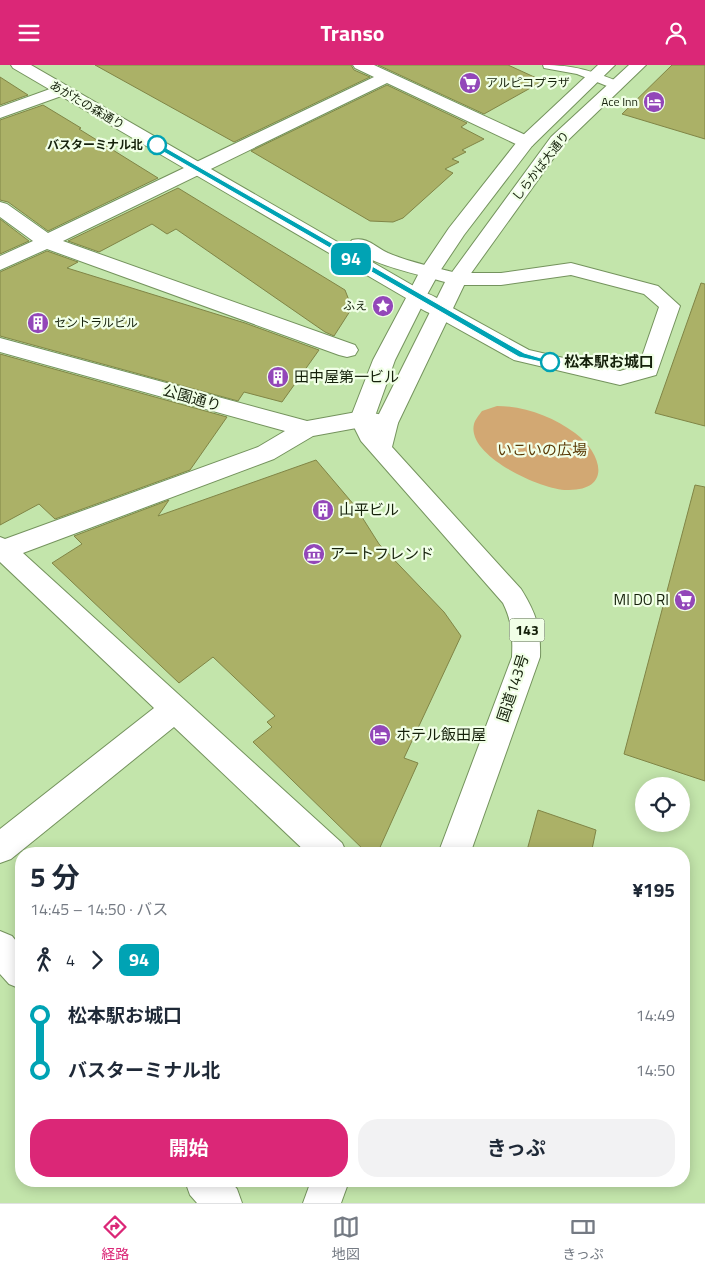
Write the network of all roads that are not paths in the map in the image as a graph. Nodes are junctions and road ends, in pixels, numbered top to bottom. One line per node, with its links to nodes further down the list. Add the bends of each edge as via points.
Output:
1 (18, 65): 10 (main road, あがたの森通り)
2 (49, 65): 13 (main road, あがたの森通り)
3 (361, 65): 7 (main road)
4 (607, 65): 8 (main road, しらかば大通り)
5 (638, 65): 9 (main road, しらかば大通り)
6 (548, 67): 8 (lane, via 580,71)
7 (387, 77): 12 (main road); 13 (main road)
8 (595, 77): 9 (lane); 12 (main road, しらかば大通り)
9 (616, 85): 18 (main road, しらかば大通り, via 557,141)
10 (61, 90): 11 (main road); 13 (main road, あがたの森通り)
11 (0, 113)
12 (526, 142): 17 (main road, しらかば大通り)
13 (207, 166): 15 (main road); 17 (main road, あがたの森通り, via 382,257); 19 (main road, あがたの森通り)
14 (0, 208): 15 (main road)
15 (47, 242): 16 (main road); 22 (main road)
16 (0, 264)
17 (430, 271): 18 (main road, あがたの森通り); 19 (main road, しらかば大通り)
18 (457, 279): 20 (main road); 20 (main road, あがたの森通り, via 501,279 571,269 651,290 670,307 648,370 620,378 522,355)
19 (417, 296): 20 (main road, あがたの森通り); 23 (main road, via 384,360)
20 (442, 311): 25 (main road)
21 (0, 345): 24 (main road, 公園通り)
22 (347, 350)
23 (362, 419): 24 (main road, 公園通り); 25 (main road, 公園通り)
24 (307, 429): 26 (main road, via 266,453)
25 (383, 436): 29 (main road, 国道143号 / 143, via 512,596 524,615 527,631 526,657)
26 (1, 549): 27 (main road)
27 (174, 709): 28 (main road); 30 (main road)
28 (323, 847)
29 (457, 847)
30 (0, 848)
31 (0, 948): 32 (main road)
32 (15, 965)
33 (209, 1187): 35 (main road)
34 (328, 1187): 36 (main road)
35 (223, 1203)
36 (322, 1203)

